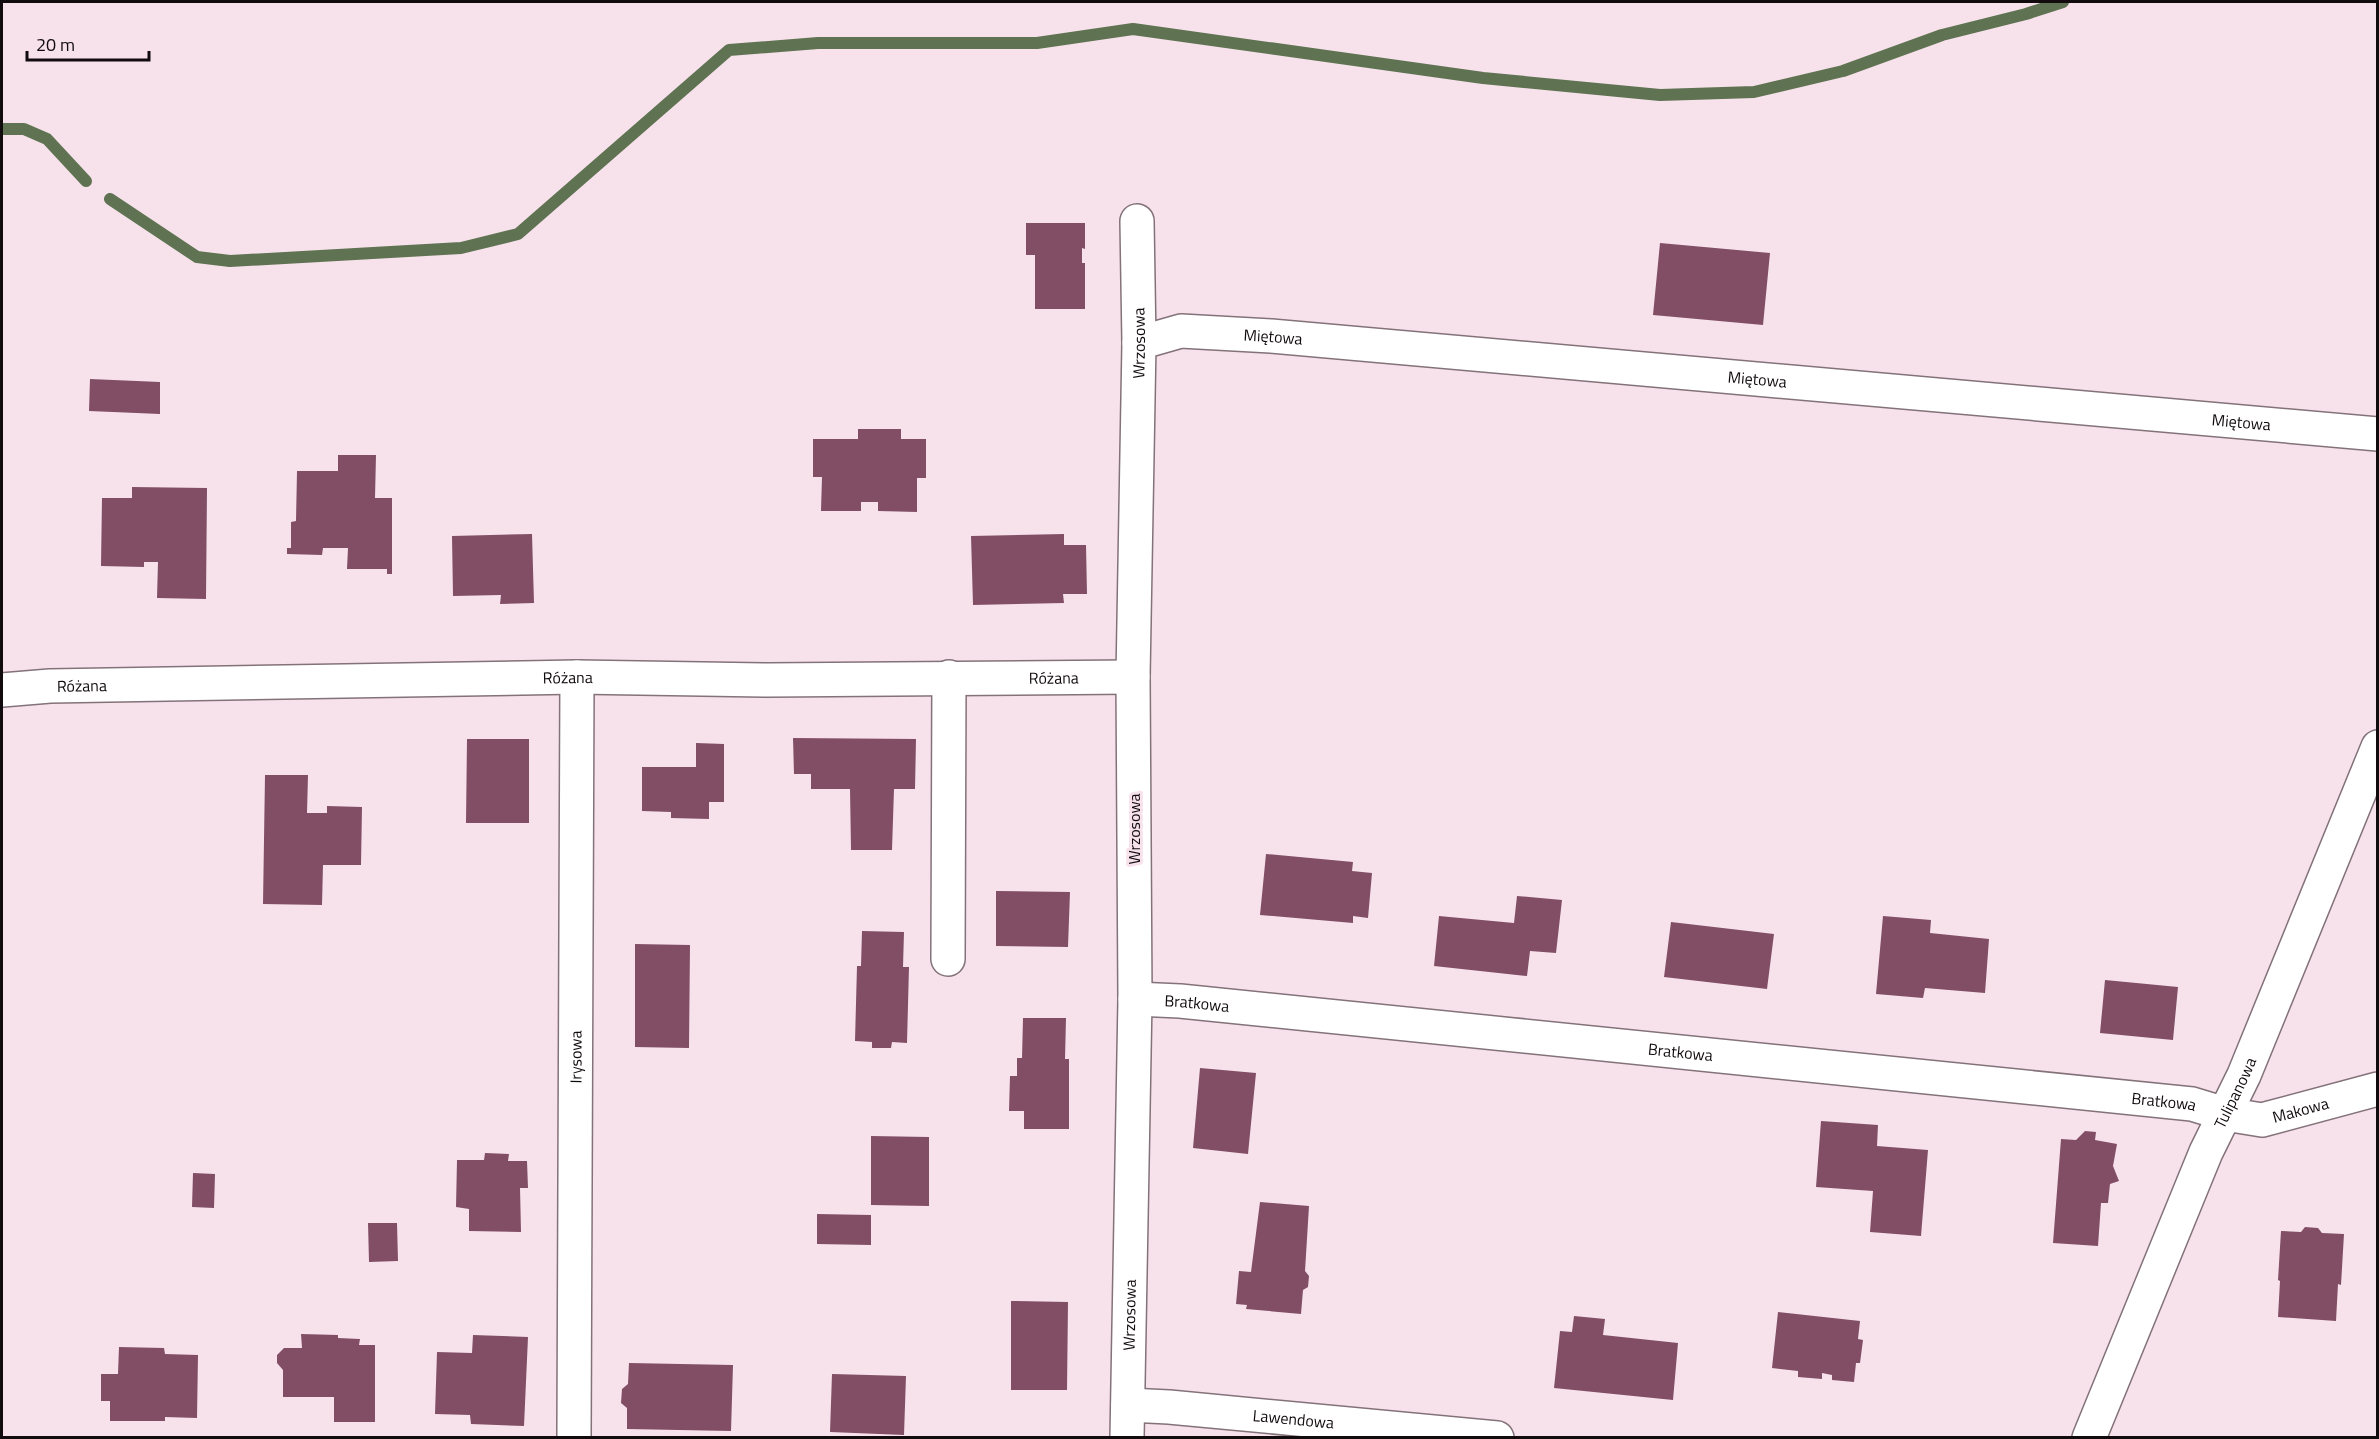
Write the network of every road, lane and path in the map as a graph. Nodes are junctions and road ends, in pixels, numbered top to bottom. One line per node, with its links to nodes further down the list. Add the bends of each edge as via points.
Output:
1 (1137, 221): 2 (street, Wrzosowa)
2 (1139, 343): 3 (street, Miętowa, via 1181,331 1270,336); 6 (street, Wrzosowa)
3 (2378, 434)
4 (577, 676): 5 (street, Różana, via 769,680); 7 (street, Różana); 14 (street, Irysowa)
5 (949, 677): 6 (street, Różana); 9 (street)
6 (1133, 677): 10 (street, Wrzosowa)
7 (2, 690)
8 (2378, 747): 12 (street, Tulipanowa)
9 (948, 959)
10 (1135, 999): 12 (street, Bratkowa, via 2192,1104); 13 (street, Wrzosowa)
11 (2378, 1089): 12 (street, Makowa, via 2262,1120)
12 (2225, 1114): 17 (street, Tulipanowa)
13 (1128, 1405): 15 (street, Wrzosowa); 16 (street, Lawendowa)
14 (574, 1437)
15 (1127, 1437)
16 (1497, 1437)
17 (2089, 1437)

